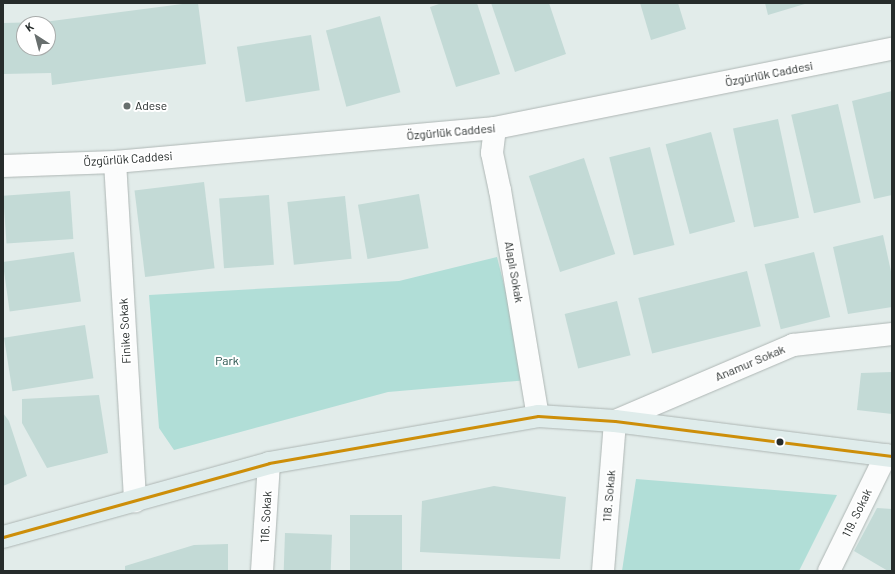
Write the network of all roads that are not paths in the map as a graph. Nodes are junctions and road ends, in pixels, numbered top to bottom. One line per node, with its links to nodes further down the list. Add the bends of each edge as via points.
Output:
1 (892, 49): 2 (street, Özgürlük Caddesi)
2 (495, 128): 3 (street, Özgürlük Caddesi); 6 (street, Alaplı Sokak, via 492,153)
3 (115, 162): 4 (street, Özgürlük Caddesi); 10 (street, Finike Sokak)
4 (3, 166)
5 (892, 334): 7 (street, Anamur Sokak, via 793,345)
6 (538, 416): 7 (main road); 9 (main road)
7 (615, 421): 8 (main road); 14 (street, 118. Sokak)
8 (889, 456): 12 (street, 119. Sokak)
9 (269, 462): 10 (main road); 13 (street, 116. Sokak)
10 (135, 501): 11 (main road)
11 (3, 537)
12 (832, 570)
13 (262, 571)
14 (603, 571)

